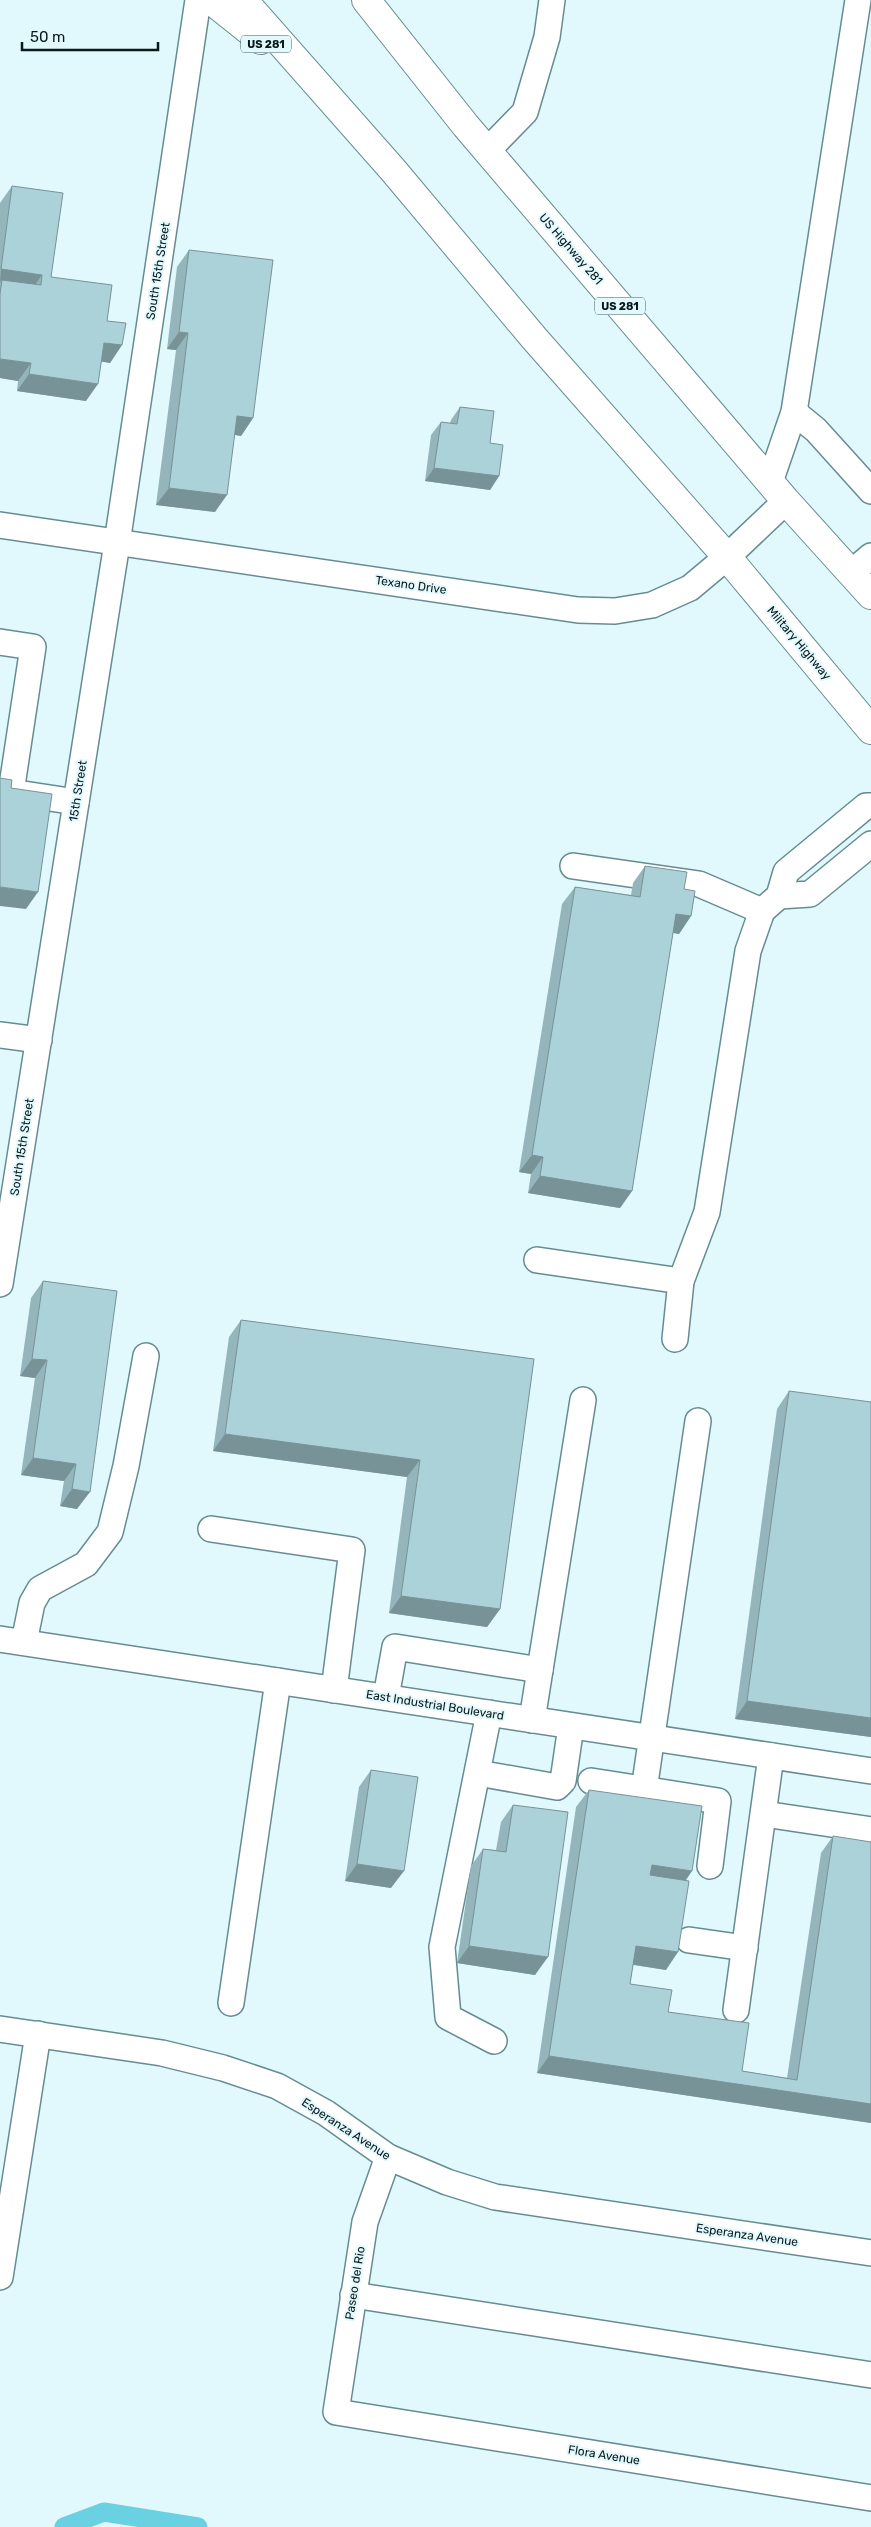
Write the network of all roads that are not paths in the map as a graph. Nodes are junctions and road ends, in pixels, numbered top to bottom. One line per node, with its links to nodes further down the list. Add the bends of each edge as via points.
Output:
1 (198, 0): 13 (street, South 15th Street)
2 (211, 0): 7 (main road, US 281)
3 (243, 0): 7 (main road)
4 (552, 0): 8 (street, via 547,37 525,112)
5 (858, 0): 9 (street)
6 (371, 4): 8 (main road, US Highway 281 / US 281)
7 (320, 88): 14 (main road, US 281)
8 (487, 151): 10 (main road, US Highway 281 / US 281)
9 (794, 412): 10 (street); 11 (street, via 816,430)
10 (778, 491): 14 (street, Texano Drive); 15 (main road, US Highway 281 / US 281)
11 (871, 491)
12 (0, 525): 13 (street, Texano Drive)
13 (117, 543): 14 (street, Texano Drive, via 578,610 615,612 652,605 690,588); 20 (street, 15th Street)
14 (727, 557): 18 (main road, Military Highway / US 281)
15 (861, 564): 16 (main road, US Highway 281 / US 281)
16 (871, 595)
17 (0, 642): 19 (street, via 34,646)
18 (871, 730)
19 (5, 791): 20 (street)
20 (76, 802): 26 (street, 15th Street)
21 (871, 806): 24 (street, via 866,806 786,872)
22 (871, 844): 24 (street, via 810,894)
23 (573, 866): 24 (street, via 699,884)
24 (771, 904): 29 (street, via 748,951 706,1212)
25 (0, 1035): 26 (street)
26 (39, 1040): 27 (street, South 15th Street)
27 (3, 1251): 30 (street, South 15th Street)
28 (537, 1260): 29 (street)
29 (681, 1281): 31 (street)
30 (0, 1284)
31 (675, 1339)
32 (146, 1356): 37 (street, via 110,1532 86,1564 40,1589 32,1603)
33 (583, 1400): 38 (street)
34 (698, 1421): 45 (street)
35 (211, 1529): 40 (street, via 352,1550)
36 (0, 1638): 37 (street, East Industrial Boulevard)
37 (24, 1642): 39 (street, East Industrial Boulevard)
38 (540, 1670): 41 (street, via 395,1647); 43 (street)
39 (278, 1681): 40 (street, East Industrial Boulevard); 56 (street)
40 (334, 1690): 41 (street, East Industrial Boulevard)
41 (386, 1698): 42 (street, East Industrial Boulevard)
42 (489, 1713): 43 (street, East Industrial Boulevard); 48 (street)
43 (532, 1720): 44 (street, East Industrial Boulevard)
44 (572, 1726): 45 (street, East Industrial Boulevard); 48 (street, via 563,1781 557,1787)
45 (651, 1738): 46 (street, East Industrial Boulevard); 50 (street)
46 (772, 1756): 47 (street, East Industrial Boulevard); 51 (street)
47 (871, 1771)
48 (478, 1773): 60 (street, via 442,1947 448,2018)
49 (591, 1781): 50 (street)
50 (644, 1790): 53 (street, via 718,1801)
51 (764, 1814): 52 (street); 55 (street)
52 (871, 1830)
53 (710, 1866)
54 (688, 1940): 55 (street)
55 (745, 1948): 57 (street)
56 (231, 2003)
57 (736, 2010)
58 (0, 2029): 59 (street, Esperanza Avenue)
59 (38, 2034): 61 (street, Esperanza Avenue, via 162,2053 276,2086 326,2113); 63 (street)
60 (494, 2041)
61 (388, 2157): 62 (street, Esperanza Avenue, via 447,2182 494,2197); 64 (street, Paseo del Rio, via 365,2222)
62 (871, 2253)
63 (0, 2277)
64 (354, 2295): 65 (street); 66 (street, Paseo del Rio)
65 (871, 2375)
66 (336, 2412): 67 (street, Flora Avenue)
67 (871, 2498)

